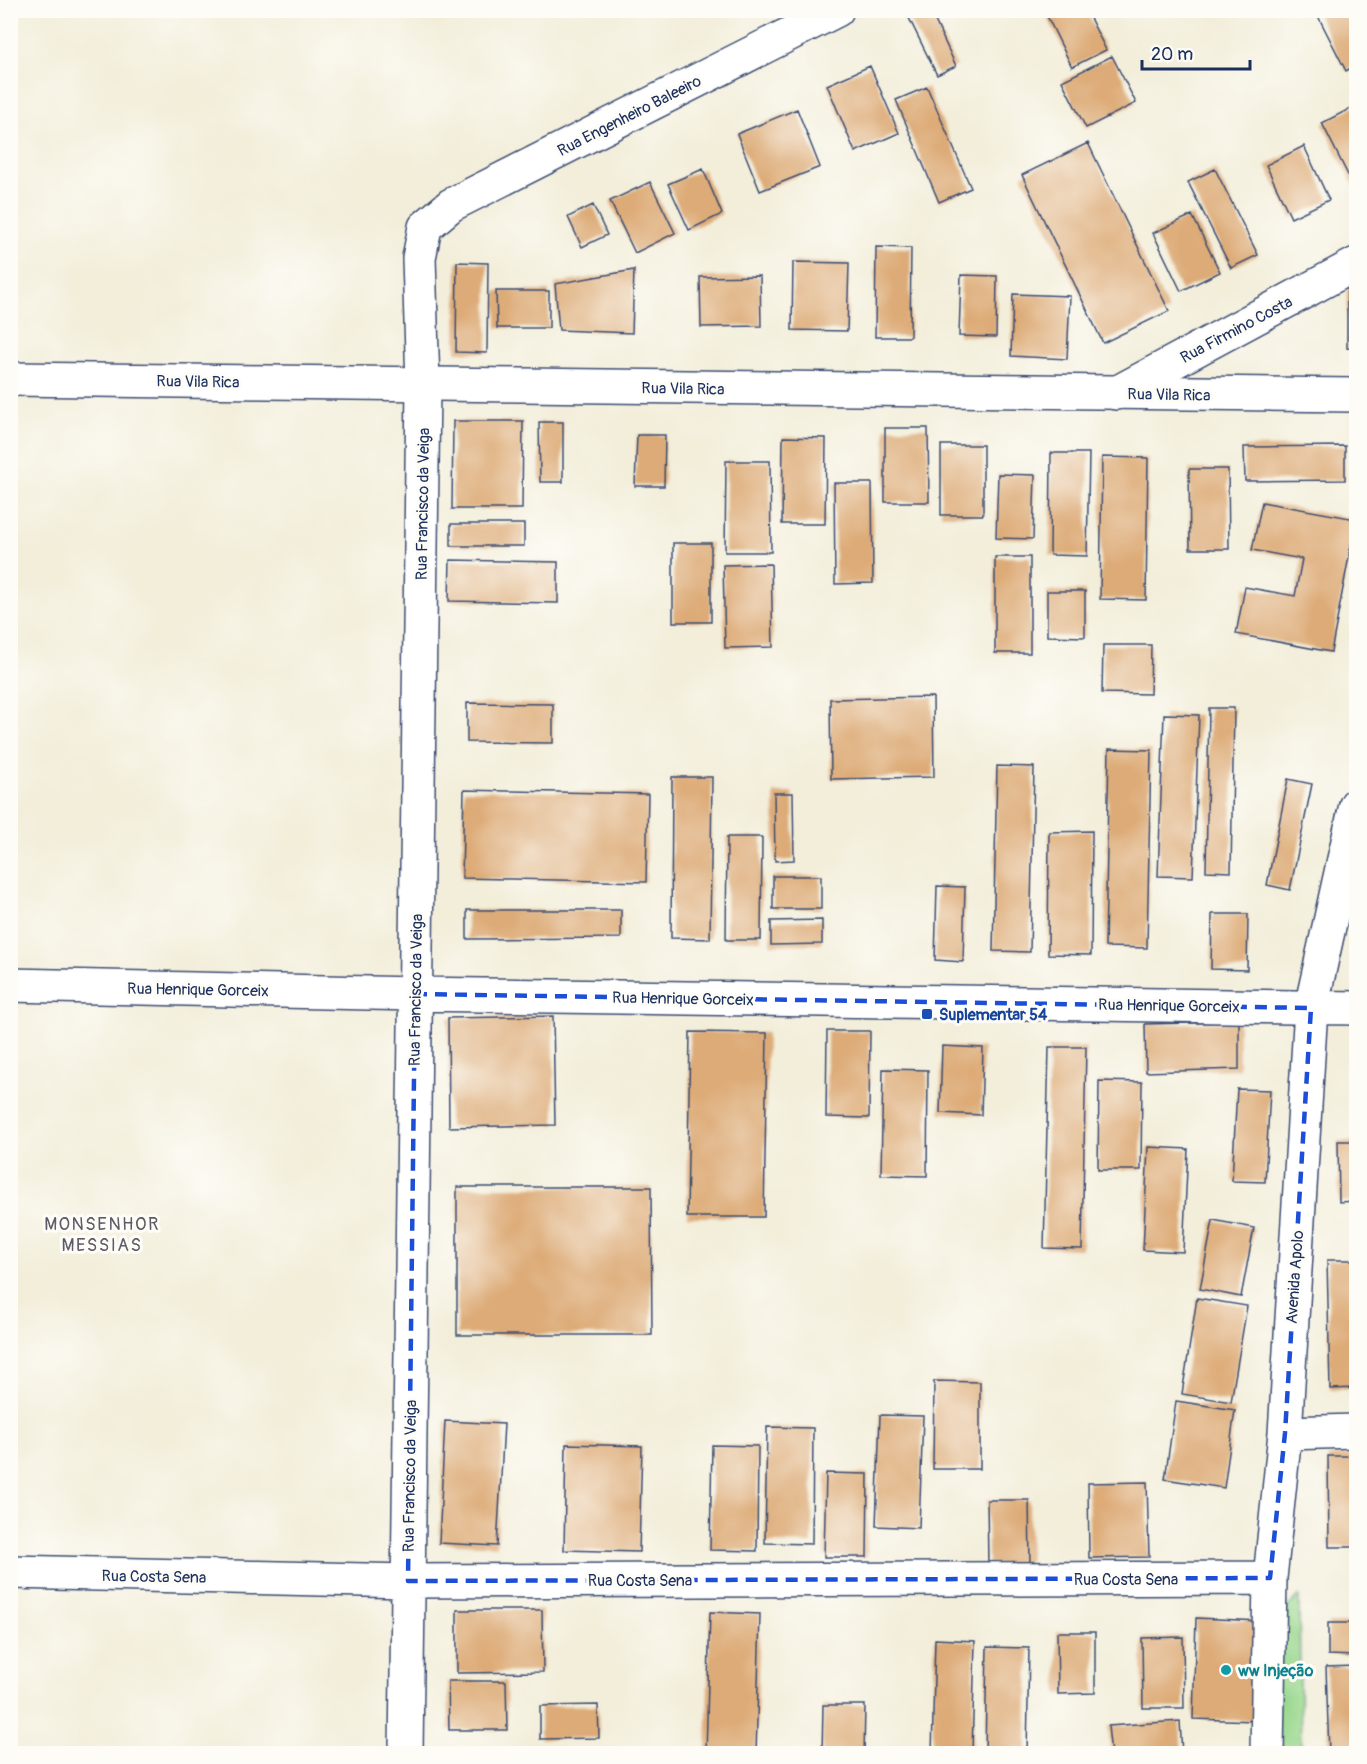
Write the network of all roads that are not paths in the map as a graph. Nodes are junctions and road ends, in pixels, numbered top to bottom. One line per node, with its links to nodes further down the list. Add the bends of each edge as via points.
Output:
1 (837, 10): 2 (street, Rua Engenheiro Baleeiro, via 451,205)
2 (425, 227): 5 (street, Rua Francisco da Veiga, via 419,258)
3 (1356, 264): 6 (street, Rua Firmino Costa)
4 (10, 379): 5 (street, Rua Vila Rica)
5 (423, 385): 6 (street, Rua Vila Rica); 10 (street, Rua Francisco da Veiga)
6 (1116, 393): 7 (street, Rua Vila Rica)
7 (1356, 395)
8 (1356, 805): 11 (street, Avenida Apolo)
9 (10, 985): 10 (street, Rua Henrique Gorceix)
10 (415, 994): 11 (street, Rua Henrique Gorceix); 17 (street, Rua Francisco da Veiga)
11 (1311, 1008): 12 (street, Rua Henrique Gorceix); 14 (street, Avenida Apolo)
12 (1356, 1008)
13 (1356, 1431): 14 (street)
14 (1285, 1433): 16 (street, Avenida Apolo)
15 (10, 1572): 17 (street, Rua Costa Sena)
16 (1270, 1578): 17 (street, Rua Costa Sena); 19 (street, Avenida Apolo)
17 (408, 1581): 18 (street, Rua Francisco da Veiga)
18 (406, 1754)
19 (1267, 1754)

